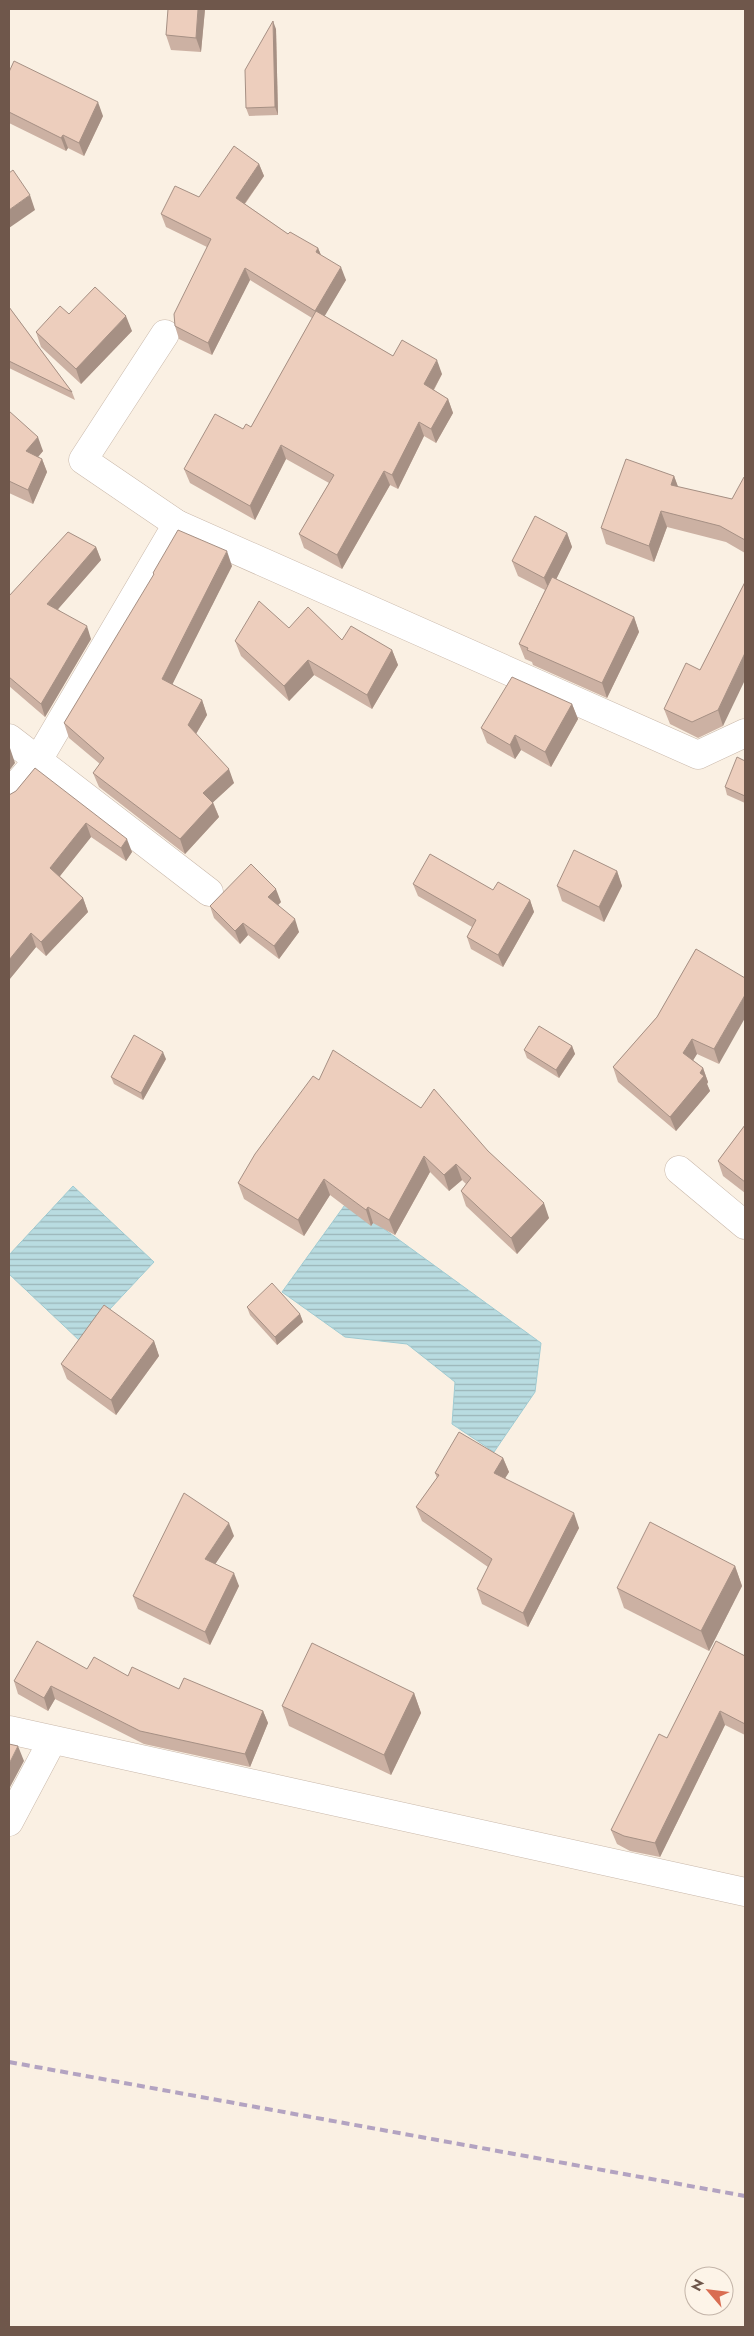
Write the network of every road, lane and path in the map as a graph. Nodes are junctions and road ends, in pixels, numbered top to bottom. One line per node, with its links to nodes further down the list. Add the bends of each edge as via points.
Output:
1 (165, 334): 2 (street, via 83,460)
2 (176, 524): 3 (street, via 698,755); 5 (street)
3 (745, 733)
4 (9, 738): 5 (street)
5 (38, 760): 6 (street); 7 (street)
6 (9, 794)
7 (209, 892)
8 (679, 1170): 9 (street)
9 (745, 1225)
10 (9, 1730): 11 (street)
11 (52, 1741): 12 (street); 13 (street)
12 (9, 1822)
13 (745, 1892)

